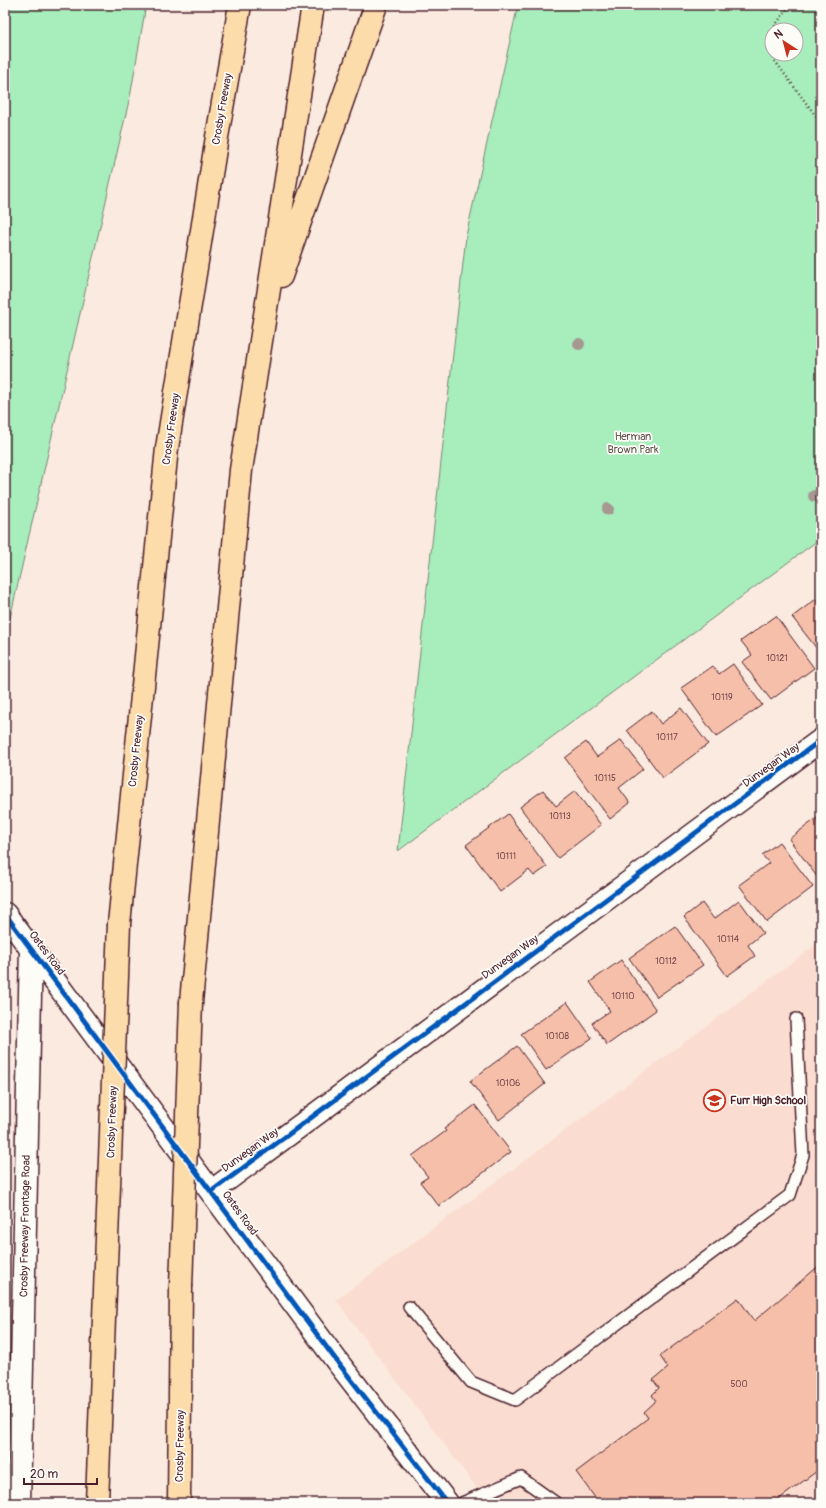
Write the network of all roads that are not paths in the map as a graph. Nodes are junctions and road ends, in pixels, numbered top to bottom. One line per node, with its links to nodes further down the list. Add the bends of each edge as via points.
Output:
1 (240, 5): 12 (highway, Crosby Freeway, bridge, via 167,448 119,924)
2 (313, 5): 4 (highway, Crosby Freeway)
3 (376, 5): 4 (highway)
4 (263, 328): 13 (highway, Crosby Freeway, bridge, via 241,470 191,1002 182,1287)
5 (821, 740): 9 (street, Dunvegan Way)
6 (5, 914): 7 (street, Oates Road)
7 (31, 948): 9 (street, Oates Road); 11 (street, Crosby Freeway Frontage Road)
8 (796, 1019): 10 (lane, via 804,1155 790,1195 515,1400 470,1382)
9 (212, 1190): 14 (street, Oates Road, via 336,1360)
10 (409, 1307)
11 (19, 1503)
12 (97, 1503)
13 (179, 1503)
14 (447, 1503)
15 (462, 1503): 16 (lane, via 521,1478)
16 (556, 1503)

